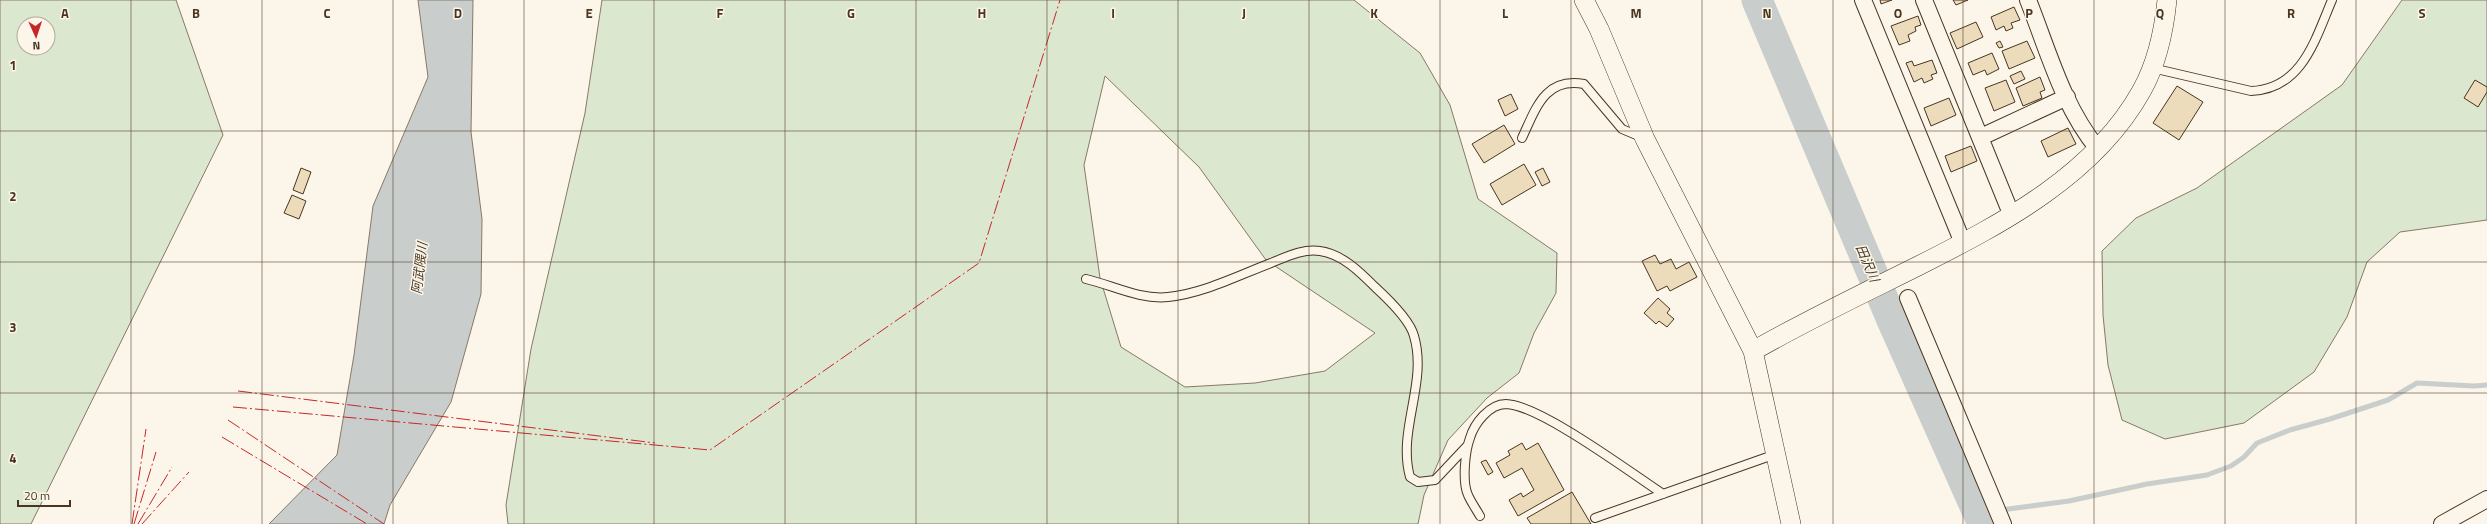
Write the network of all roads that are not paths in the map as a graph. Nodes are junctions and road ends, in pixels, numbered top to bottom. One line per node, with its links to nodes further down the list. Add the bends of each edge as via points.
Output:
1 (1584, 0): 11 (street)
2 (1863, 0): 14 (street)
3 (1924, 0): 9 (street)
4 (2028, 0): 8 (street)
5 (2167, 0): 7 (street, via 2164,26)
6 (2332, 0): 7 (lane, via 2305,62 2287,79 2267,90 2251,91)
7 (2151, 68): 12 (street, via 2142,90)
8 (2067, 97): 9 (street); 12 (street, via 2084,131)
9 (1982, 137): 13 (street)
10 (1522, 138): 11 (lane, via 1539,101 1559,84 1571,82 1584,84 1622,129)
11 (1645, 139): 17 (street)
12 (2098, 149): 13 (street, via 2052,188)
13 (2012, 216): 14 (street)
14 (1963, 243): 17 (street)
15 (1086, 279): 18 (lane, via 1106,283 1127,292 1166,297 1199,291 1300,252 1320,250 1340,257 1392,303 1414,334 1419,353 1407,457 1410,477 1418,482 1435,480)
16 (1908, 298): 26 (street)
17 (1753, 351): 19 (street)
18 (1467, 446): 20 (lane, via 1478,422 1495,407 1505,404 1525,408 1572,434); 22 (lane, via 1467,493)
19 (1777, 454): 20 (lane); 25 (street)
20 (1663, 494): 23 (lane)
21 (2487, 499): 24 (street)
22 (1480, 516)
23 (1595, 518)
24 (2467, 518): 27 (street)
25 (1791, 524)
26 (2003, 524)
27 (2442, 524)

